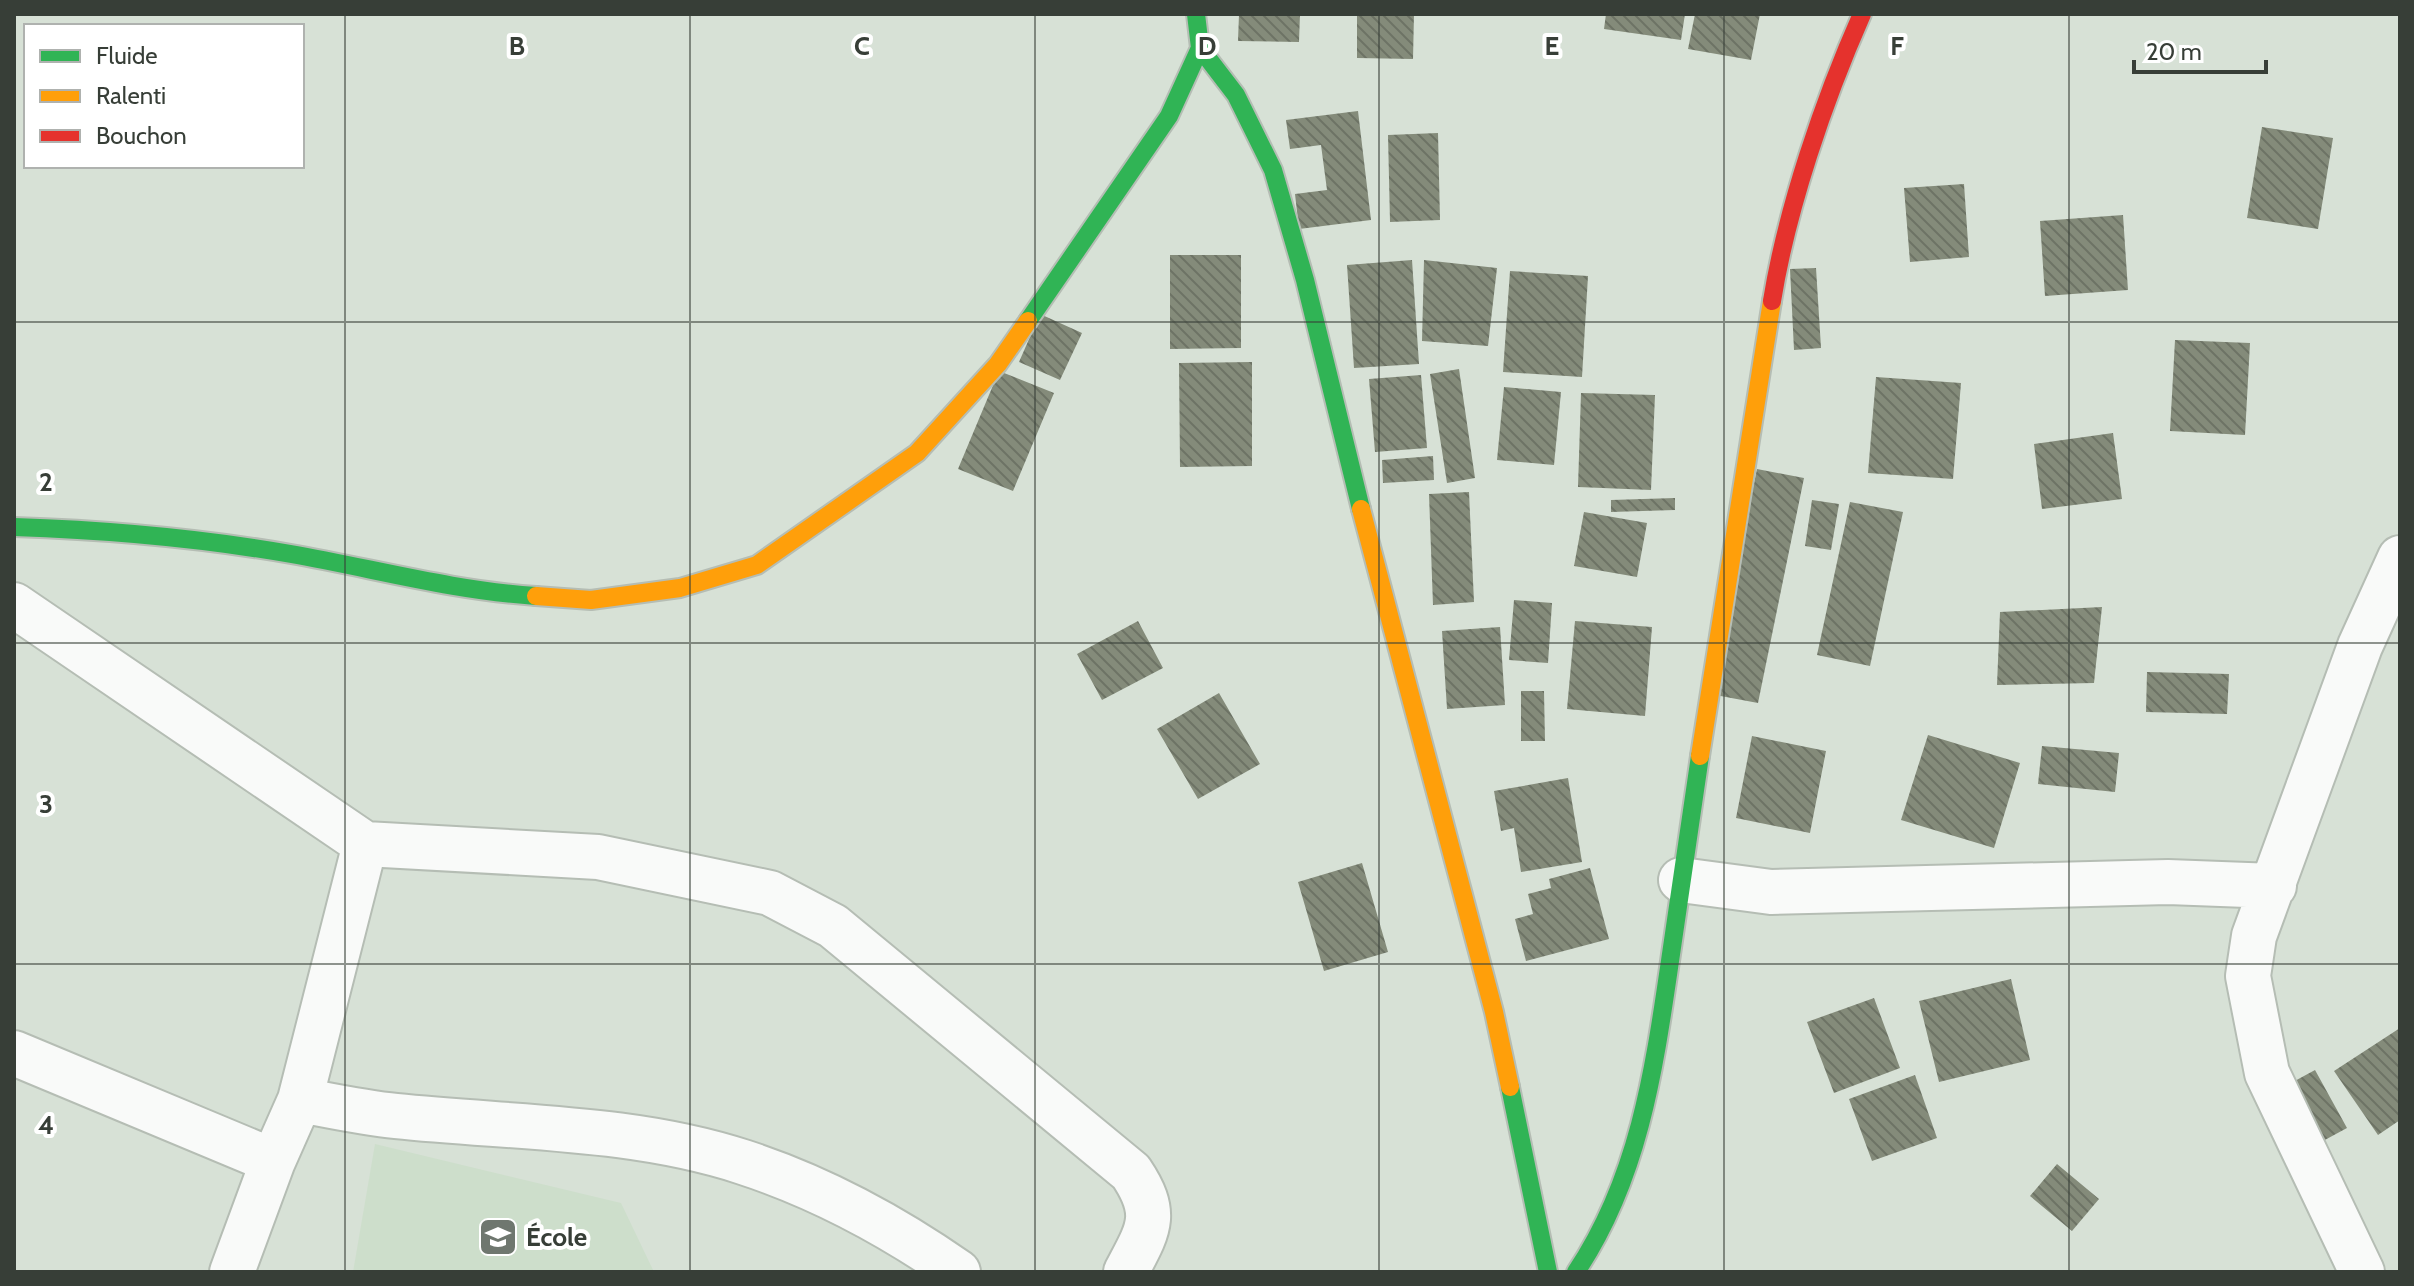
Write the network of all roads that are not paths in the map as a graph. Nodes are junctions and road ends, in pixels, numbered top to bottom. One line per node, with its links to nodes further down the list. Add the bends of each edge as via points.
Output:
1 (1196, 14): 3 (street)
2 (1862, 14): 8 (street, via 1835,78 1779,257)
3 (1200, 48): 4 (street, via 1169,116 998,364 917,453 757,565 680,588 591,600 468,591 291,554 126,530); 16 (street, via 1236,95 1273,170 1305,280 1494,1012)
4 (14, 527)
5 (2400, 558): 9 (street, via 2360,646)
6 (14, 605): 7 (street)
7 (365, 844): 11 (street); 15 (street, via 598,857 770,893 833,926 1131,1172 1150,1213 1146,1234)
8 (1681, 880): 9 (street, via 1771,892 2168,882); 17 (street, via 1652,1085 1624,1180 1600,1236)
9 (2274, 886): 18 (street, via 2254,936 2248,976 2264,1061)
10 (14, 1053): 12 (street)
11 (300, 1100): 12 (street); 14 (street, via 392,1116 643,1139 742,1161 828,1195)
12 (273, 1161): 13 (street)
13 (232, 1272)
14 (958, 1272)
15 (1126, 1272)
16 (1548, 1272)
17 (1576, 1272)
18 (2362, 1272)

